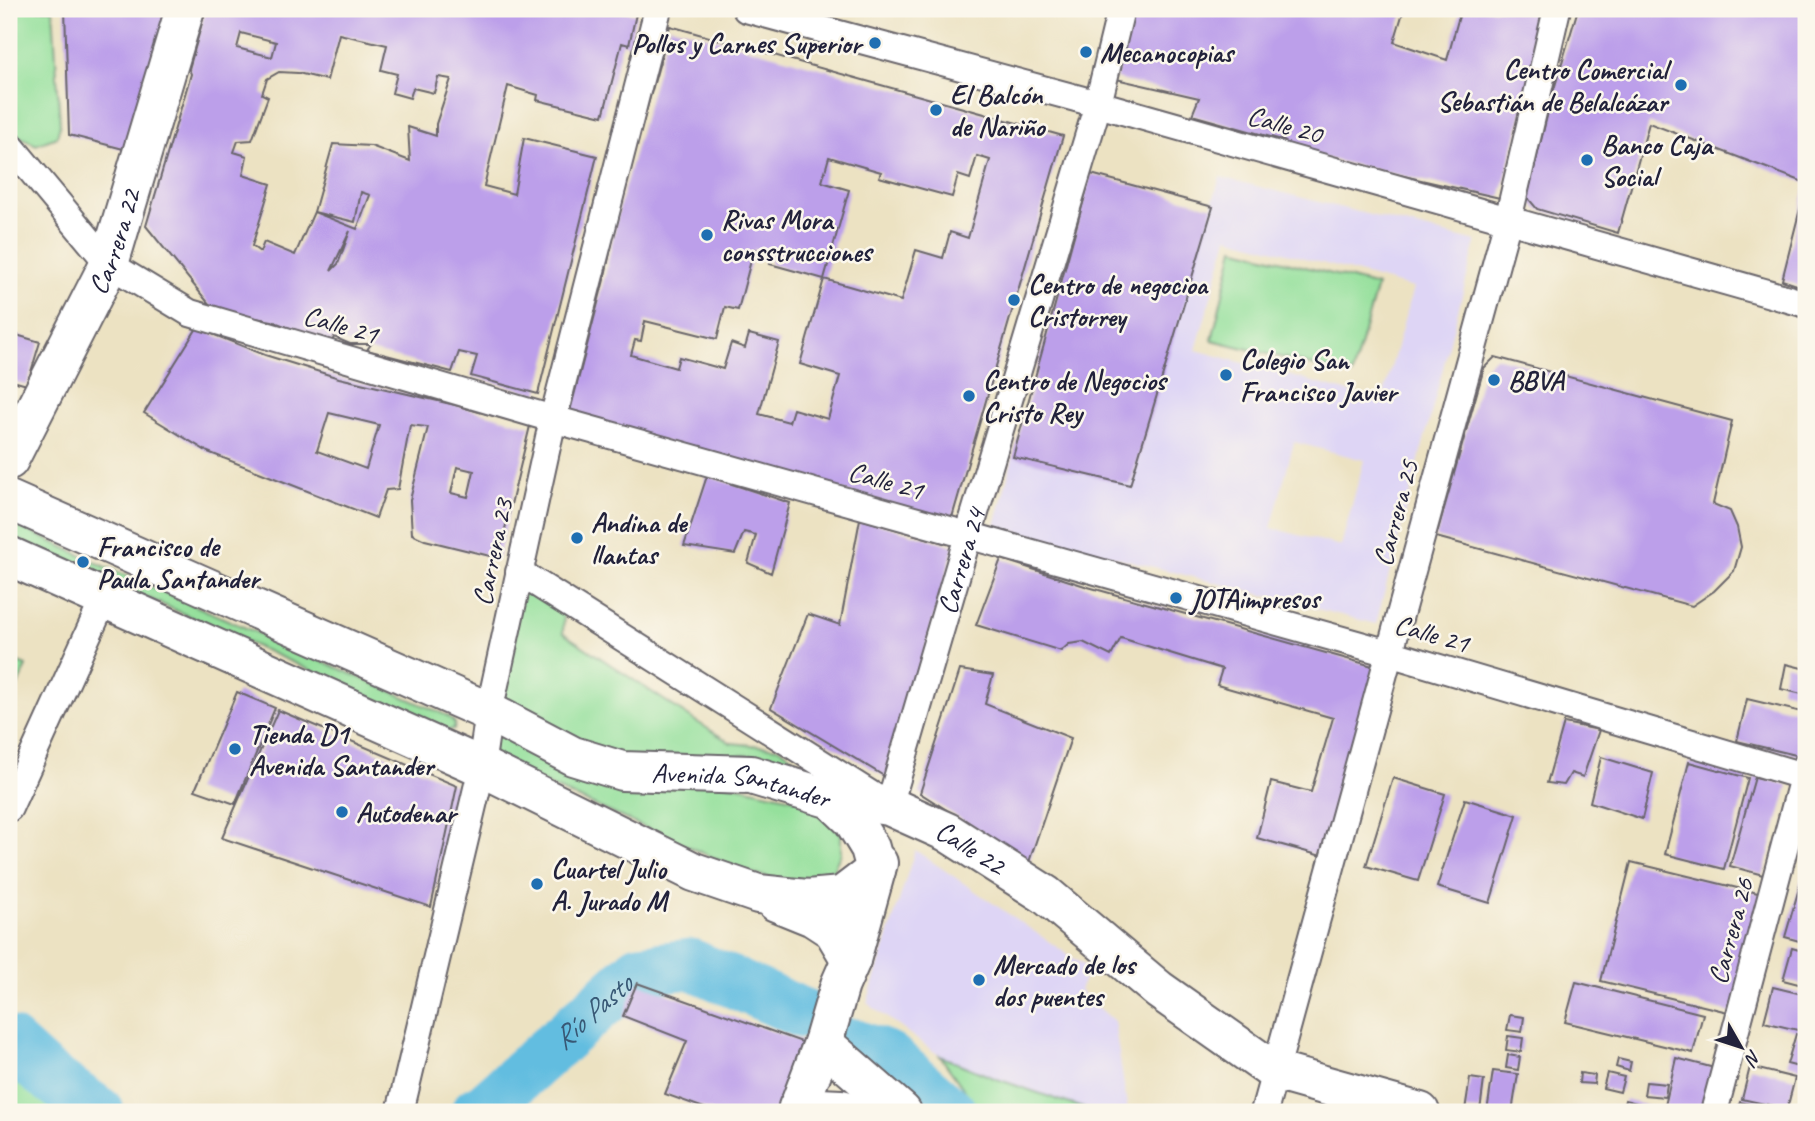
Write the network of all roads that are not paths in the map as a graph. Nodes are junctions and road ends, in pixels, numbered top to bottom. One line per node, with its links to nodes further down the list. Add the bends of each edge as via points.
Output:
1 (186, 9): 9 (main road, Carrera 22)
2 (658, 9): 11 (street, Carrera 23)
3 (746, 9): 6 (street, Calle 20)
4 (1121, 9): 6 (street, Carrera 24)
5 (1557, 9): 8 (street, Carrera 25)
6 (1098, 104): 8 (street, Calle 20); 14 (street, Carrera 24)
7 (9, 144): 9 (street, Calle 21)
8 (1508, 220): 10 (street, Calle 20); 18 (street, Carrera 25)
9 (109, 264): 11 (street, Calle 21, via 190,313); 12 (main road, Carrera 22)
10 (1806, 304)
11 (553, 419): 14 (street, Calle 21); 16 (street, Carrera 23)
12 (9, 460)
13 (9, 500): 19 (main road, Avenida Santander)
14 (968, 536): 18 (street, Calle 21); 23 (street, Carrera 24)
15 (9, 556): 17 (main road)
16 (519, 572): 19 (street, Carrera 23); 23 (street, Calle 22)
17 (103, 597): 20 (main road); 24 (street)
18 (1389, 653): 21 (street, Calle 21); 29 (street, Carrera 25)
19 (489, 712): 20 (street, Carrera 23); 22 (main road, Avenida Santander, via 573,756 622,771 751,775)
20 (482, 767): 26 (main road, via 694,872); 31 (street, Carrera 23)
21 (1805, 773): 36 (street, Carrera 26)
22 (831, 799): 23 (main road); 25 (main road, Avenida Santander, via 853,820 870,848)
23 (890, 806): 25 (main road, Carrera 24); 29 (main road, Calle 22, via 947,832 1046,895 1159,990)
24 (9, 808)
25 (876, 870): 26 (main road, via 842,896 807,899); 27 (main road, Carrera 24)
26 (758, 894): 27 (main road, via 834,930)
27 (845, 972): 28 (main road, Carrera 24)
28 (825, 1039): 30 (main road, Carrera 24); 33 (main road)
29 (1274, 1071): 34 (street, Carrera 25); 35 (main road, Calle 22)
30 (797, 1110): 32 (main road)
31 (400, 1112)
32 (851, 1112)
33 (902, 1112)
34 (1264, 1112)
35 (1420, 1112)
36 (1714, 1112)

